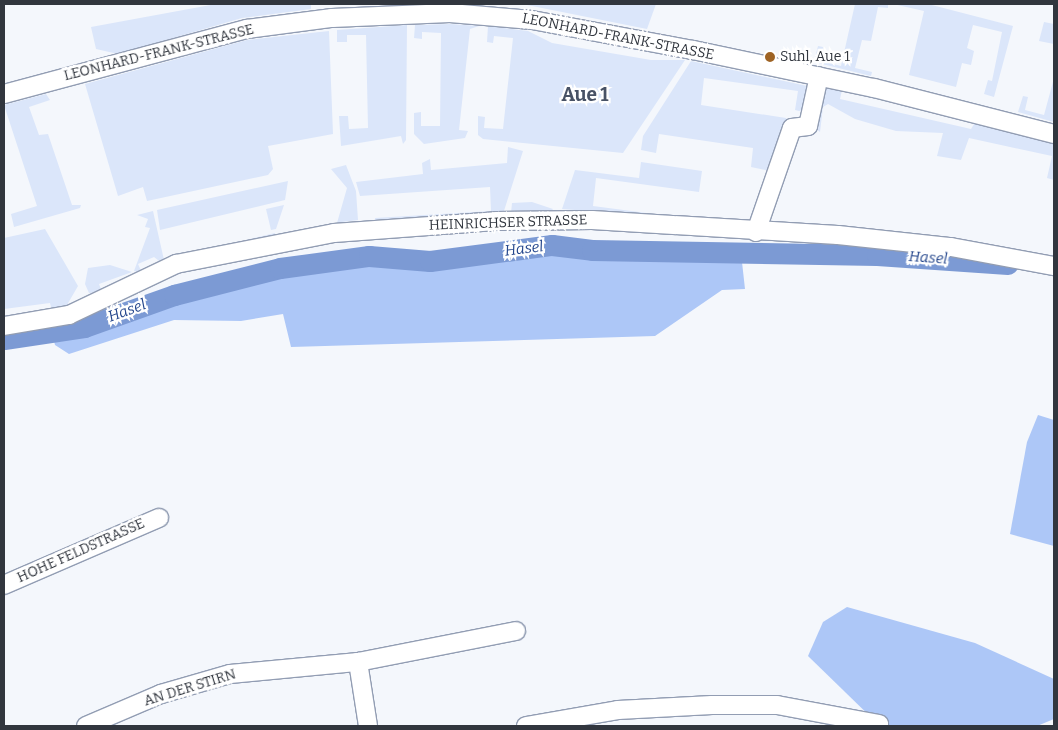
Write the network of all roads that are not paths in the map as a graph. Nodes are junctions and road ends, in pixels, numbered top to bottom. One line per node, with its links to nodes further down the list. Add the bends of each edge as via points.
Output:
1 (819, 76): 2 (street, LEONHARD-FRANK-STRASSE, via 532,20 412,13 247,30); 3 (street, LEONHARD-FRANK-STRASSE); 4 (street, via 808,126 792,128)
2 (4, 94)
3 (1054, 134)
4 (756, 232): 5 (street, HEINRICHSER STRASSE, via 838,235 950,247); 6 (street, HEINRICHSER STRASSE, via 592,220 496,221 334,233 176,264 69,315)
5 (1054, 266)
6 (4, 326)
7 (159, 518): 8 (street, HOHE FELDSTRASSE)
8 (4, 585)
9 (516, 631): 10 (street, AN DER STIRN)
10 (358, 662): 12 (street, AN DER STIRN, via 230,674 162,694); 13 (street)
11 (879, 724): 14 (street, via 778,705 727,705 618,710)
12 (86, 726)
13 (368, 726)
14 (526, 726)

